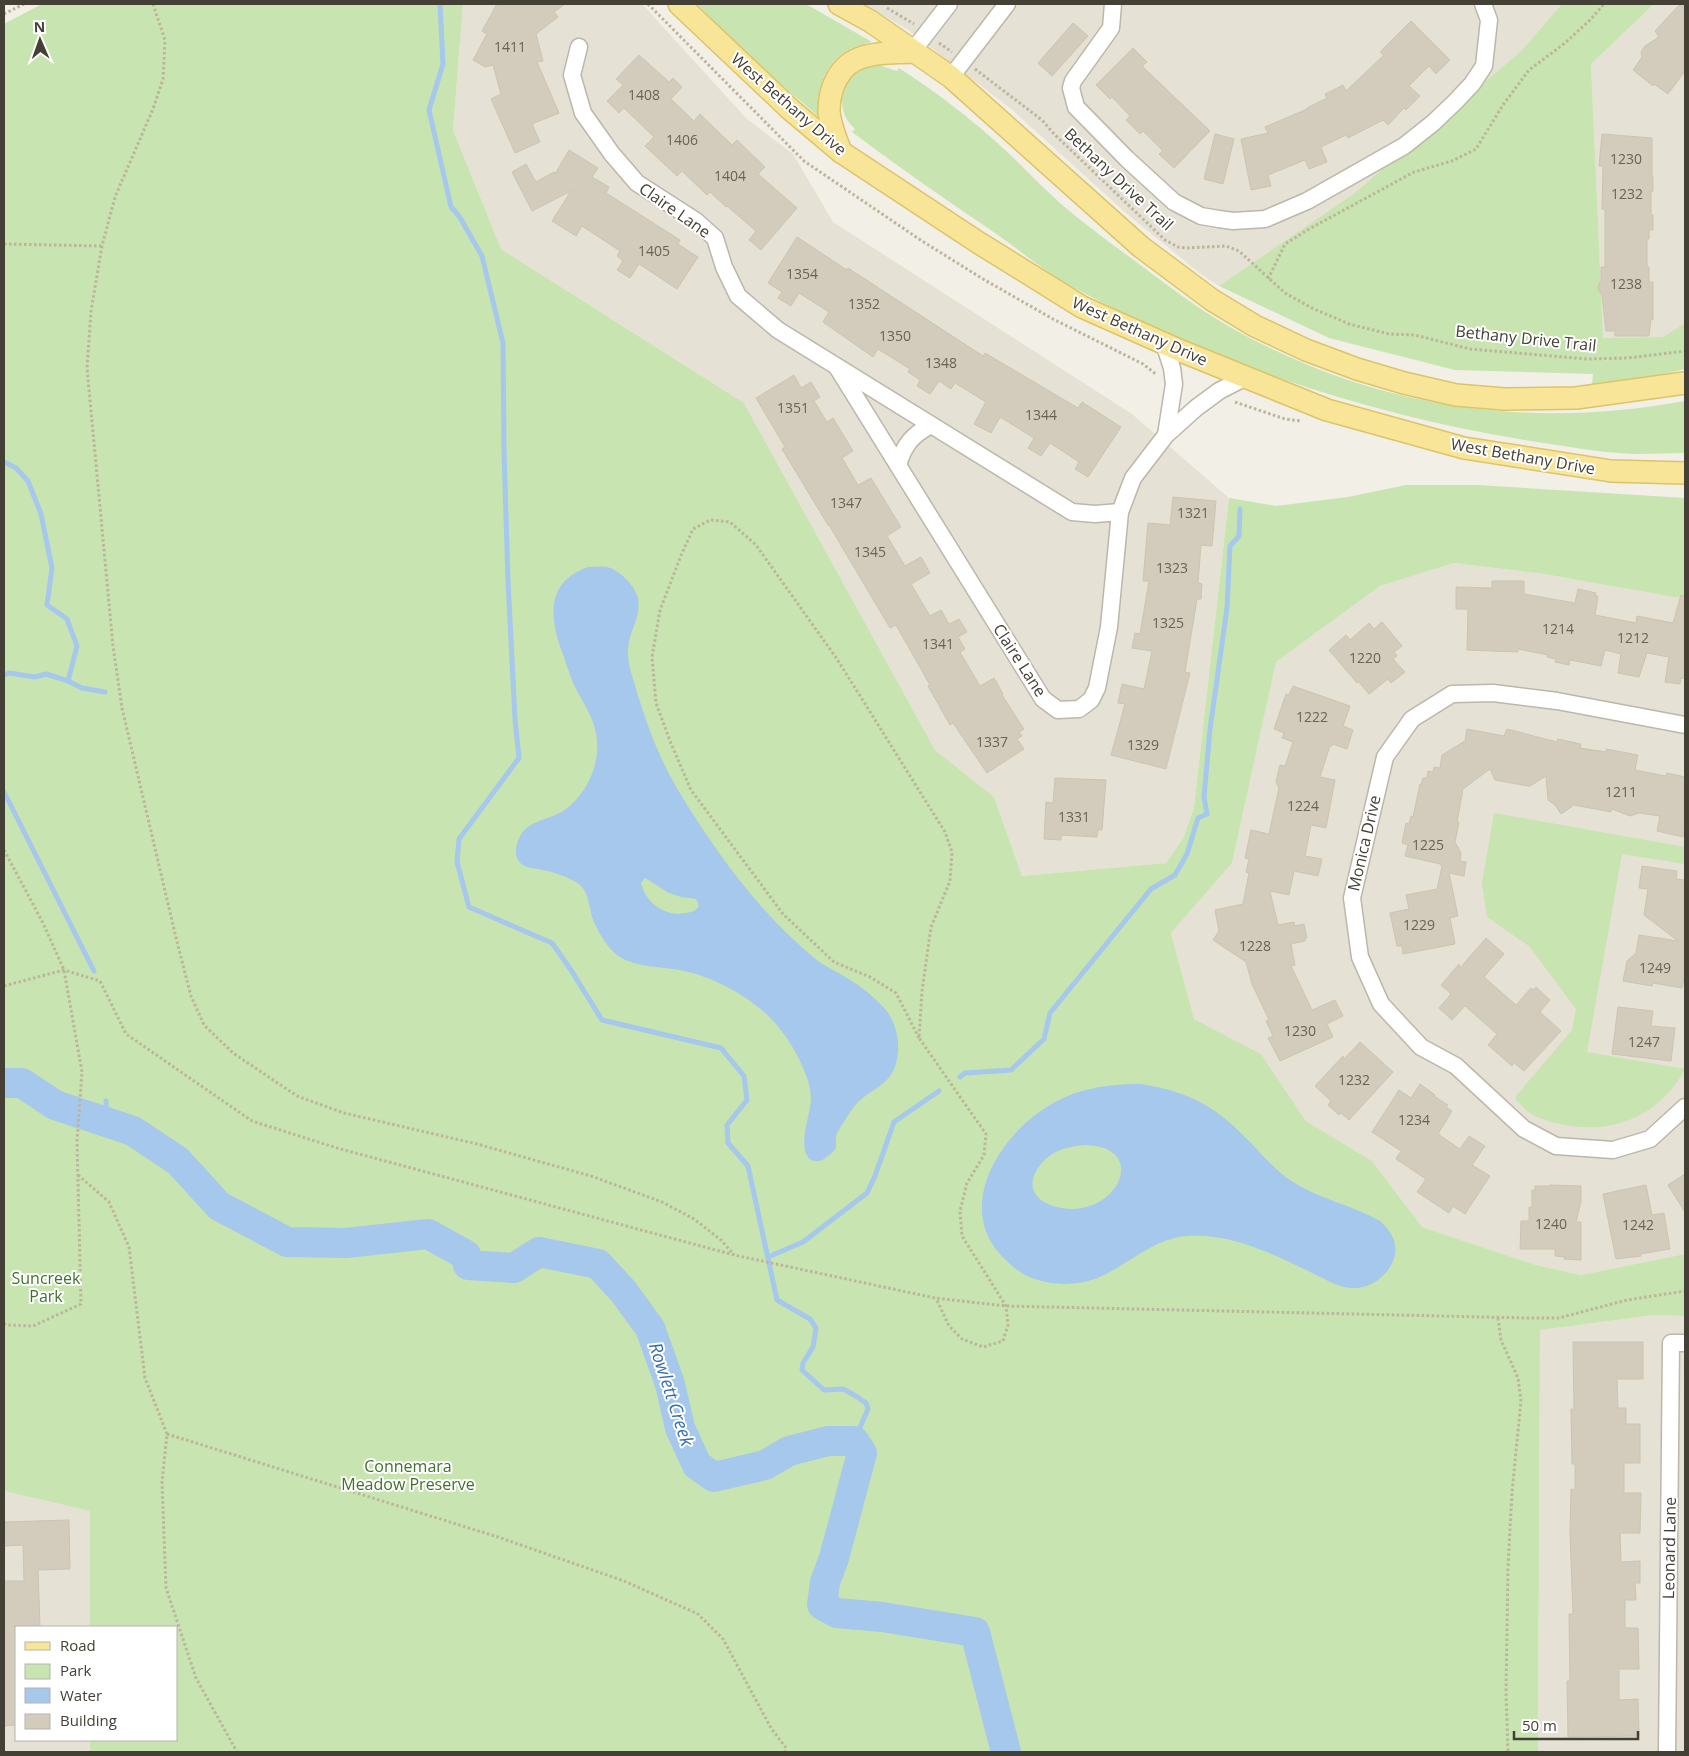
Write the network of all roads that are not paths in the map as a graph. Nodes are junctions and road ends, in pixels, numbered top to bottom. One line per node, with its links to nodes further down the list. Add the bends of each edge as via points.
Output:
1 (679, 4): 10 (main road, West Bethany Drive, via 791,110)
2 (839, 4): 8 (main road, via 870,21)
3 (949, 4): 8 (street)
4 (1007, 4): 9 (street)
5 (1113, 4): 6 (street, via 1111,28 1072,81 1076,107 1174,202 1201,216 1233,221 1265,219 1307,201 1419,135 1472,84 1484,66 1489,20)
6 (1483, 4)
7 (579, 47): 12 (street, Claire Lane, via 572,75 583,113 612,154 637,183 696,220 716,238 724,267 738,296 778,330)
8 (912, 52): 9 (main road); 10 (main road, via 863,57 849,63 839,73 833,84 829,112)
9 (957, 69): 14 (main road, via 1141,247 1212,300 1306,350 1357,369 1456,395 1504,399 1576,398)
10 (841, 152): 11 (main road, West Bethany Drive, via 1082,308)
11 (1164, 343): 13 (main road, West Bethany Drive); 16 (street, Claire Lane, via 1174,384)
12 (838, 367): 15 (street, Claire Lane); 17 (street, Claire Lane)
13 (1246, 377): 16 (street, Claire Lane, via 1219,391); 18 (main road, West Bethany Drive, via 1327,410 1464,448 1611,471)
14 (1685, 383)
15 (930, 425): 17 (street, via 908,440); 19 (street, Claire Lane, via 1072,512)
16 (1166, 435): 19 (street, Claire Lane, via 1133,478)
17 (898, 465): 19 (street, Claire Lane, via 1043,699 1058,710 1079,709 1091,700 1097,688 1108,627)
18 (1685, 474)
19 (1120, 512)
20 (1685, 725): 21 (street, Monica Drive, via 1557,701 1493,693 1452,694 1412,719 1385,757 1352,898 1360,957 1381,1004 1421,1047 1456,1066 1524,1129 1556,1146 1613,1150 1650,1138)
21 (1685, 1106)
22 (1678, 1343): 23 (street, Leonard Lane)
23 (1667, 1752)

